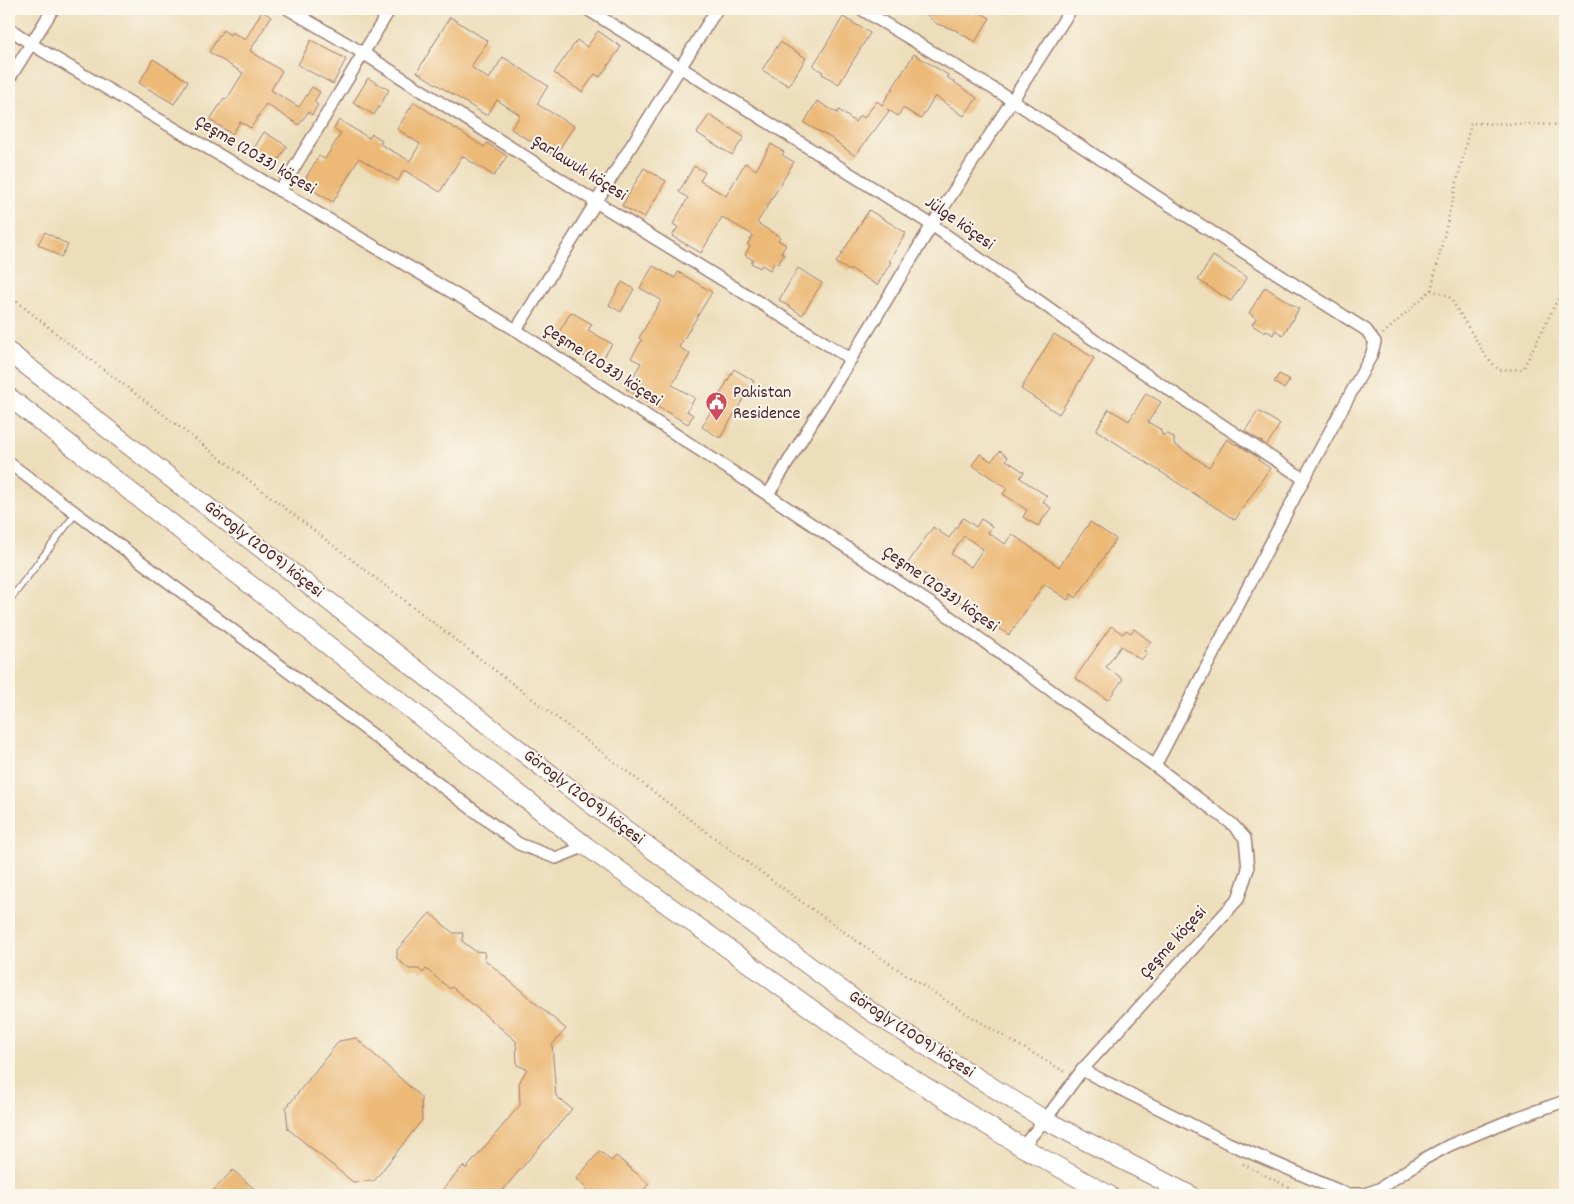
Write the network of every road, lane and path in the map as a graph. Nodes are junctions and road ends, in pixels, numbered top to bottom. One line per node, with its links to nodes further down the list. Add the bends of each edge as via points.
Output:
1 (53, 9): 9 (street)
2 (288, 9): 10 (street, Şarlawuk köçesi)
3 (390, 9): 10 (street)
4 (587, 9): 11 (street, Jülge köçesi)
5 (717, 9): 11 (street)
6 (862, 9): 13 (street)
7 (1072, 9): 13 (street)
8 (9, 28): 9 (street, Çeşme (2033) köçesi)
9 (31, 44): 12 (street); 15 (street, Çeşme (2033) köçesi)
10 (363, 53): 15 (street); 16 (street, Şarlawuk köçesi)
11 (681, 67): 16 (street); 17 (street, Jülge köçesi)
12 (9, 79)
13 (1012, 100): 17 (street); 22 (street, via 1366,330)
14 (1565, 125): 19 (path, via 1471,123)
15 (280, 191): 21 (street, Çeşme (2033) köçesi)
16 (596, 202): 21 (street); 24 (street, Şarlawuk köçesi)
17 (932, 225): 24 (street); 27 (street, Jülge köçesi, via 1094,340)
18 (1565, 285): 19 (path, via 1523,369 1499,370 1487,358 1449,296)
19 (1432, 290): 22 (path)
20 (9, 295): 33 (path, via 62,339 771,880 904,973 1020,1046)
21 (516, 330): 28 (street, Çeşme (2033) köçesi)
22 (1374, 342): 27 (street, via 1371,356)
23 (9, 352): 35 (main road, Görogly (2009) köçesi, via 552,775 870,1010)
24 (851, 359): 28 (street)
25 (9, 397): 32 (main road, Görogly (2009) köçesi)
26 (9, 463): 29 (street)
27 (1304, 479): 31 (street)
28 (768, 494): 31 (street, Çeşme (2033) köçesi, via 939,609)
29 (76, 514): 30 (lane); 32 (street, via 519,844 556,858)
30 (9, 600)
31 (1155, 766): 33 (street, Çeşme köçesi, via 1232,824 1245,838 1248,869 1238,899)
32 (586, 846): 36 (main road, Görogly (2009) köçesi, via 878,1056)
33 (1079, 1074): 35 (street, Çeşme köçesi); 38 (street)
34 (1565, 1101): 38 (street, via 1450,1145 1379,1189 1365,1194)
35 (1046, 1120): 36 (street, Çeşme köçesi); 40 (main road, Görogly (2009) köçesi)
36 (1022, 1147): 39 (main road, Görogly (2009) köçesi)
37 (1242, 1164): 41 (path)
38 (1347, 1194)
39 (1109, 1195)
40 (1190, 1195)
41 (1304, 1195)

